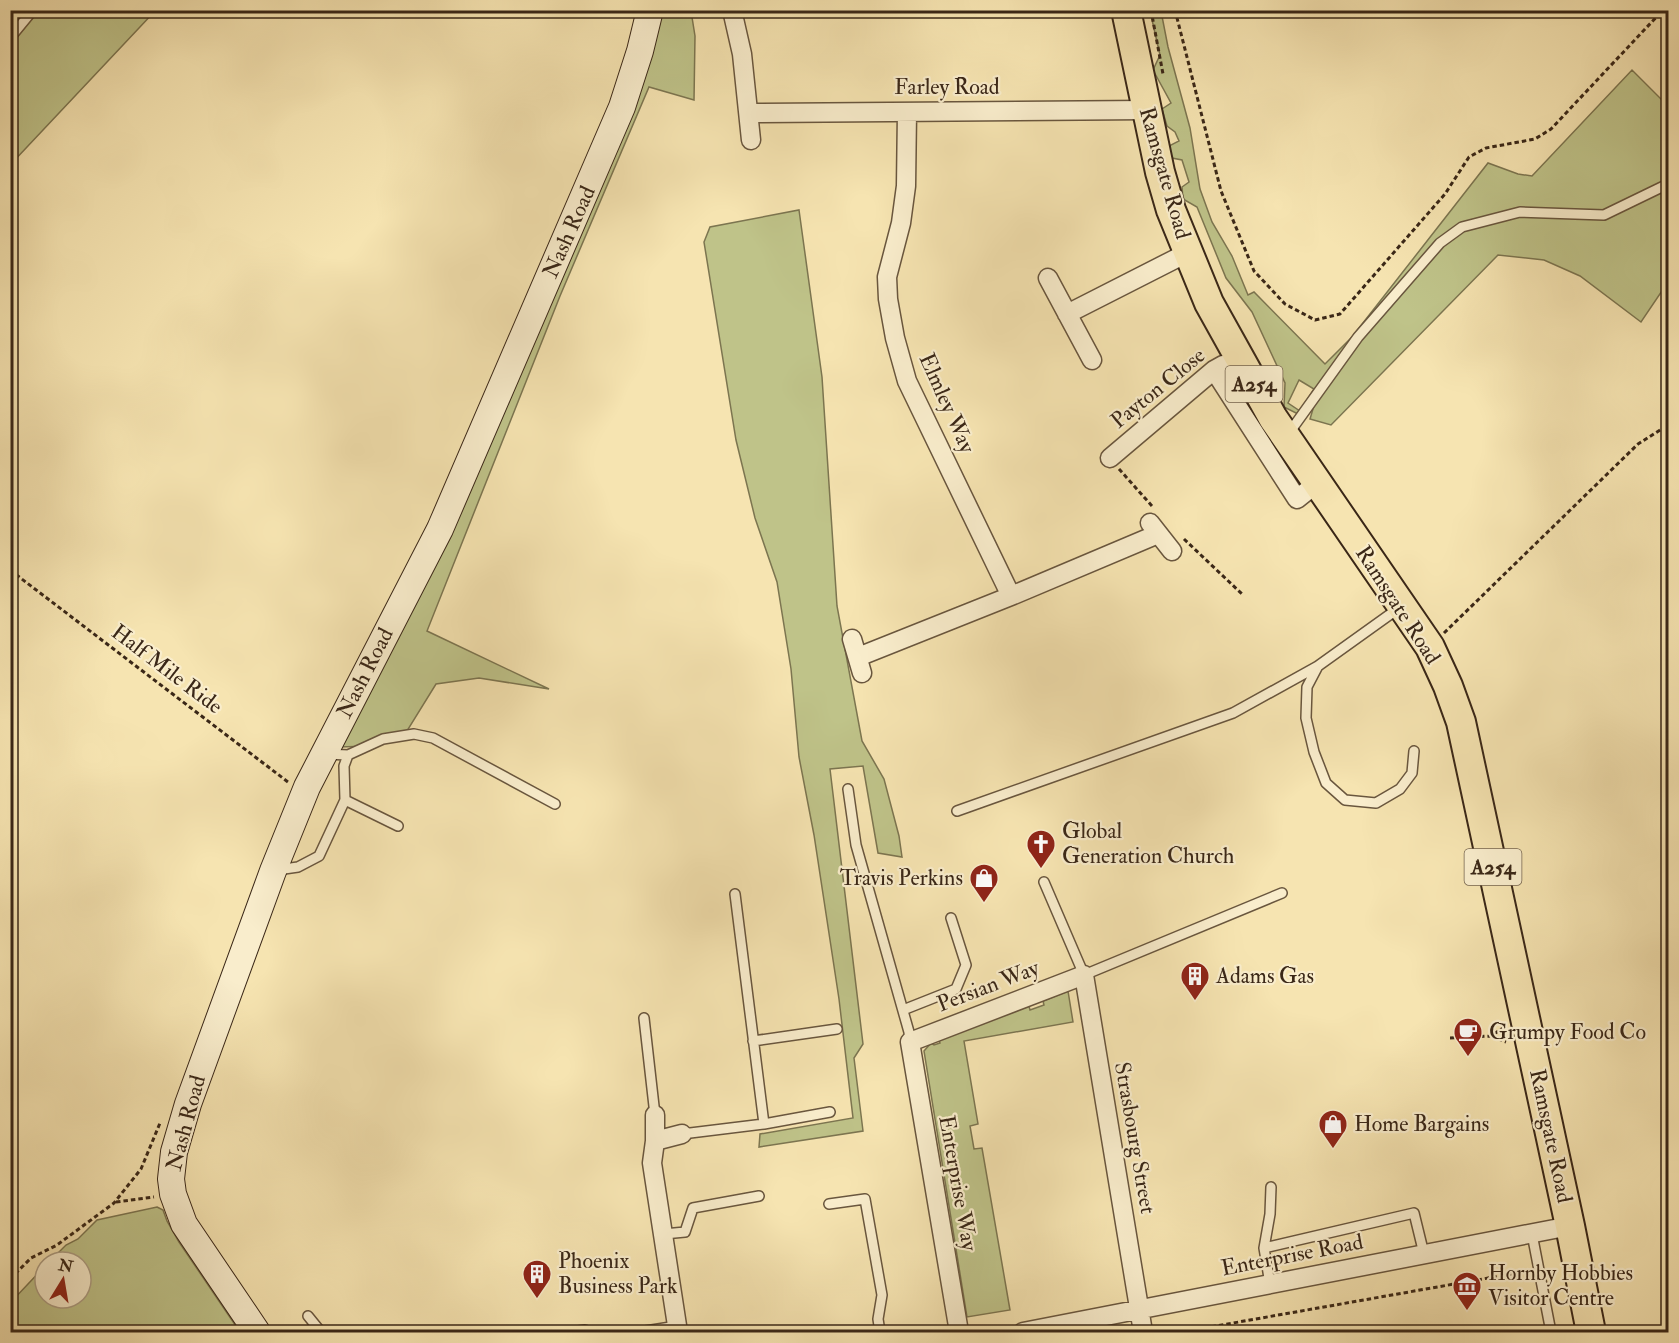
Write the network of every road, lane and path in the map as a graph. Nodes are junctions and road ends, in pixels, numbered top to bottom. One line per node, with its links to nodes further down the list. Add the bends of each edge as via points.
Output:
1 (33, 10): 8 (lane)
2 (650, 10): 32 (street, Nash Road, via 622,107 440,529)
3 (732, 10): 12 (street)
4 (1126, 10): 10 (main road, Ramsgate Road / A254)
5 (1151, 10): 9 (path)
6 (1175, 10): 7 (path, via 1221,191 1254,271 1285,304 1315,320 1340,314 1445,194 1469,157 1486,148 1536,139 1551,129)
7 (1663, 10)
8 (10, 38)
9 (1164, 77)
10 (1146, 110): 11 (street, Farley Road); 15 (main road, Ramsgate Road / A254, via 1162,182)
11 (907, 111): 12 (street, Farley Road); 26 (street, Elmley Way, via 903,214 887,277 895,338 907,381)
12 (749, 113): 13 (street)
13 (751, 140)
14 (1668, 184): 21 (lane, via 1604,215 1520,212 1462,227 1440,243 1358,337)
15 (1187, 253): 17 (street); 19 (main road, Ramsgate Road / A254, via 1209,303)
16 (1048, 278): 17 (street)
17 (1067, 314): 18 (street)
18 (1092, 360)
19 (1226, 363): 21 (main road, Ramsgate Road / A254); 22 (street, Payton Close); 23 (street, Ramsgate Road, via 1297,498)
20 (1668, 425): 28 (path, via 1638,444)
21 (1286, 438): 23 (main road, Ramsgate Road / A254)
22 (1110, 458)
23 (1317, 483): 27 (main road, Ramsgate Road / A254)
24 (1172, 550): 26 (street, via 1154,529)
25 (10, 570): 33 (path, Half Mile Ride, via 293,786)
26 (1011, 596): 29 (street)
27 (1401, 606): 28 (main road, Ramsgate Road / A254); 30 (lane)
28 (1440, 636): 63 (main road, Ramsgate Road / A254)
29 (857, 656)
30 (1318, 666): 31 (lane, via 1307,687 1306,718 1326,783 1345,800 1376,803 1400,789 1412,774); 37 (lane, via 1233,713)
31 (1414, 751)
32 (336, 754): 33 (street, Nash Road); 35 (lane, via 344,766); 36 (lane, via 383,739 414,734 433,738)
33 (307, 787): 39 (street, Nash Road)
34 (848, 789): 45 (lane, via 856,845)
35 (345, 800): 38 (lane); 39 (lane, via 319,856 297,867)
36 (555, 804)
37 (957, 811)
38 (398, 826)
39 (273, 870): 60 (street, Nash Road, via 188,1104 172,1165)
40 (1044, 882): 44 (lane)
41 (1282, 893): 44 (lane)
42 (735, 894): 51 (lane)
43 (951, 918): 45 (lane, via 966,965 956,989)
44 (1084, 975): 52 (street, Persian Way); 71 (street, Strasbourg Street)
45 (903, 1010): 52 (lane)
46 (644, 1018): 55 (lane)
47 (1503, 1028): 49 (path)
48 (837, 1029): 51 (lane)
49 (1491, 1036): 50 (path); 53 (path)
50 (1450, 1038)
51 (753, 1041): 56 (lane)
52 (910, 1042): 80 (street, Enterprise Way)
53 (1506, 1042)
54 (830, 1112): 56 (lane)
55 (655, 1115): 58 (street)
56 (764, 1124): 57 (lane)
57 (682, 1134): 58 (street)
58 (655, 1141): 64 (street, via 652,1163)
59 (1271, 1186): 66 (lane)
60 (173, 1194): 69 (path, via 114,1203 57,1245 31,1258); 74 (street, Nash Road, via 184,1224)
61 (759, 1196): 64 (lane, via 693,1208 685,1232)
62 (829, 1204): 79 (lane, via 865,1199 882,1295)
63 (1570, 1226): 65 (street, Enterprise Road); 85 (main road, Ramsgate Road / A254)
64 (664, 1234): 73 (street)
65 (1532, 1234): 67 (street, Enterprise Road); 68 (lane)
66 (1264, 1248): 67 (lane, via 1414,1213); 70 (lane)
67 (1424, 1254): 70 (street, Enterprise Road)
68 (1538, 1269): 83 (path); 84 (lane)
69 (10, 1279)
70 (1270, 1284): 71 (street, Enterprise Road)
71 (1140, 1310): 81 (street, Enterprise Road); 82 (street, Strasbourg Street)
72 (308, 1316): 75 (lane)
73 (677, 1329): 78 (lane)
74 (257, 1332)
75 (321, 1332)
76 (571, 1332): 77 (lane)
77 (590, 1332)
78 (639, 1332)
79 (880, 1332)
80 (959, 1332)
81 (1023, 1332)
82 (1143, 1332)
83 (1182, 1332)
84 (1551, 1332)
85 (1591, 1332)

